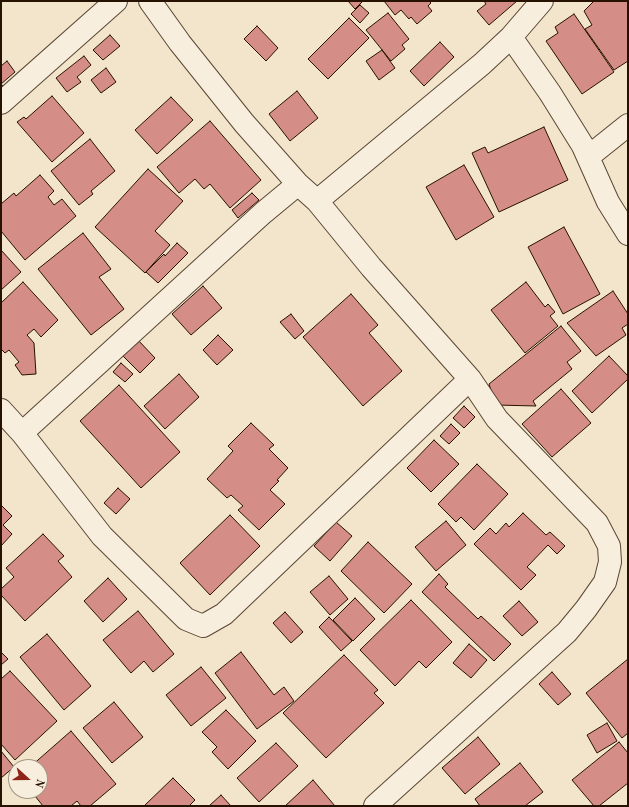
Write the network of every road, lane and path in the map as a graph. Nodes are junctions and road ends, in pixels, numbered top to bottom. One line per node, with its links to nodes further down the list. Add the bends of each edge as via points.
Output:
1 (116, 1): 5 (street)
2 (150, 1): 8 (street, via 185,50 244,123)
3 (542, 1): 4 (street)
4 (511, 37): 7 (street, via 550,93); 9 (street)
5 (1, 103)
6 (628, 125): 7 (street)
7 (588, 157): 10 (street, via 608,202)
8 (298, 184): 9 (street); 13 (street)
9 (317, 201): 11 (street, via 370,267)
10 (628, 234)
11 (470, 379): 13 (street, via 224,614 203,626 186,619 102,536); 14 (street, via 497,418 597,523 609,546 610,562 605,582 567,632)
12 (1, 410): 13 (street)
13 (22, 433)
14 (375, 806)

